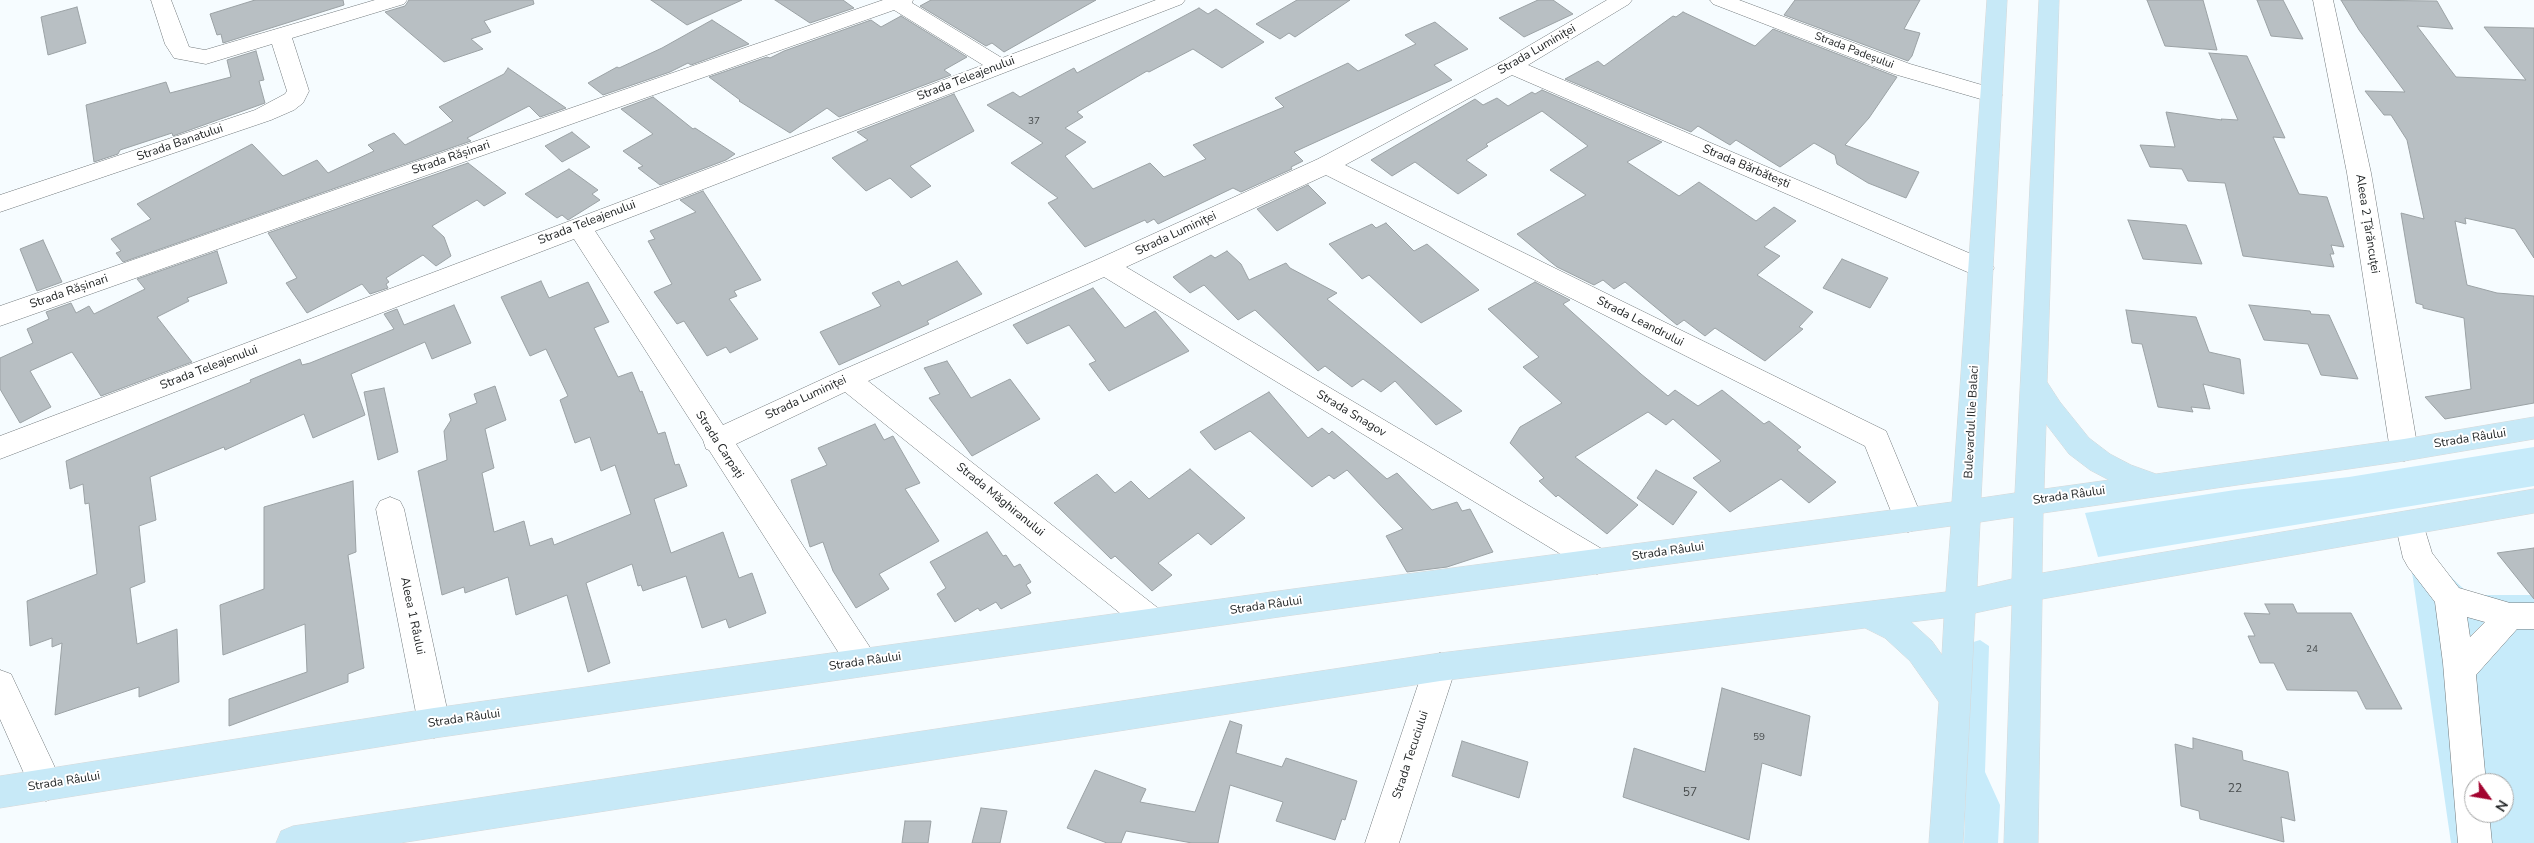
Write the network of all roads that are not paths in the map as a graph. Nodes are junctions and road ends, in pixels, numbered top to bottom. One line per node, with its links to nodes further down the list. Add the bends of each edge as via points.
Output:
1 (161, 0): 10 (street, via 182,53 206,57)
2 (397, 0): 10 (street)
3 (1175, 0): 11 (street, Strada Teleajenului)
4 (1622, 0): 12 (street, Strada Luminiței)
5 (1720, 0): 13 (street, Strada Padeșului, via 1902,69)
6 (1997, 0): 13 (main road, Bulevardul Ilie Balaci)
7 (2049, 0): 21 (main road)
8 (2323, 0): 25 (street, Aleea 2 Țărăncuței, via 2359,173)
9 (899, 1): 11 (street); 19 (street, Strada Rășinari)
10 (280, 36): 15 (street, Strada Banatului, via 298,91 286,105)
11 (999, 66): 16 (street, Strada Teleajenului)
12 (1511, 66): 14 (street, Strada Luminiței); 18 (street, Strada Bărbătești)
13 (1991, 95): 18 (main road, Bulevardul Ilie Balaci)
14 (1326, 165): 17 (street, Strada Luminiței); 31 (street, Strada Leandrului, via 1876,439)
15 (0, 204)
16 (579, 226): 23 (street, Strada Carpați); 24 (street, Strada Teleajenului)
17 (1105, 266): 20 (street, Strada Luminiței); 33 (street, Strada Snagov)
18 (1981, 268): 30 (main road, Bulevardul Ilie Balaci)
19 (0, 316)
20 (847, 379): 23 (street, Strada Luminiței); 39 (street, Strada Măghiranului)
21 (2034, 384): 26 (main road, via 2079,446 2122,474); 28 (main road)
22 (2534, 428): 25 (main road, Strada Râului)
23 (716, 441): 40 (street, Strada Carpați)
24 (0, 448)
25 (2404, 450): 26 (main road, Strada Râului)
26 (2154, 484): 28 (main road, Strada Râului)
27 (2534, 501): 32 (main road)
28 (2029, 502): 30 (main road, Strada Râului); 34 (main road)
29 (390, 509): 45 (street, Aleea 1 Râului)
30 (1967, 512): 31 (main road, Strada Râului); 36 (main road, Bulevardul Ilie Balaci)
31 (1908, 520): 33 (main road, Strada Râului)
32 (2410, 523): 34 (main road); 35 (street, via 2418,558)
33 (1597, 561): 39 (main road, Strada Râului)
34 (2027, 589): 36 (main road); 51 (main road)
35 (2449, 598): 38 (street); 42 (street)
36 (1961, 603): 37 (main road); 44 (main road, Bulevardul Ilie Balaci)
37 (1865, 614): 41 (main road); 44 (main road, via 1896,628 1921,651)
38 (2522, 616): 42 (street)
39 (1152, 622): 40 (main road, Strada Râului)
40 (862, 662): 45 (main road, Strada Râului)
41 (1440, 667): 48 (main road); 49 (street, Strada Tecuciului)
42 (2460, 670): 52 (street)
43 (0, 684): 46 (street)
44 (1956, 700): 50 (main road, Bulevardul Ilie Balaci)
45 (434, 723): 46 (main road, Strada Râului)
46 (46, 785): 47 (main road, Strada Râului)
47 (0, 792)
48 (293, 843)
49 (1382, 843)
50 (1946, 843)
51 (2021, 843)
52 (2475, 843)

